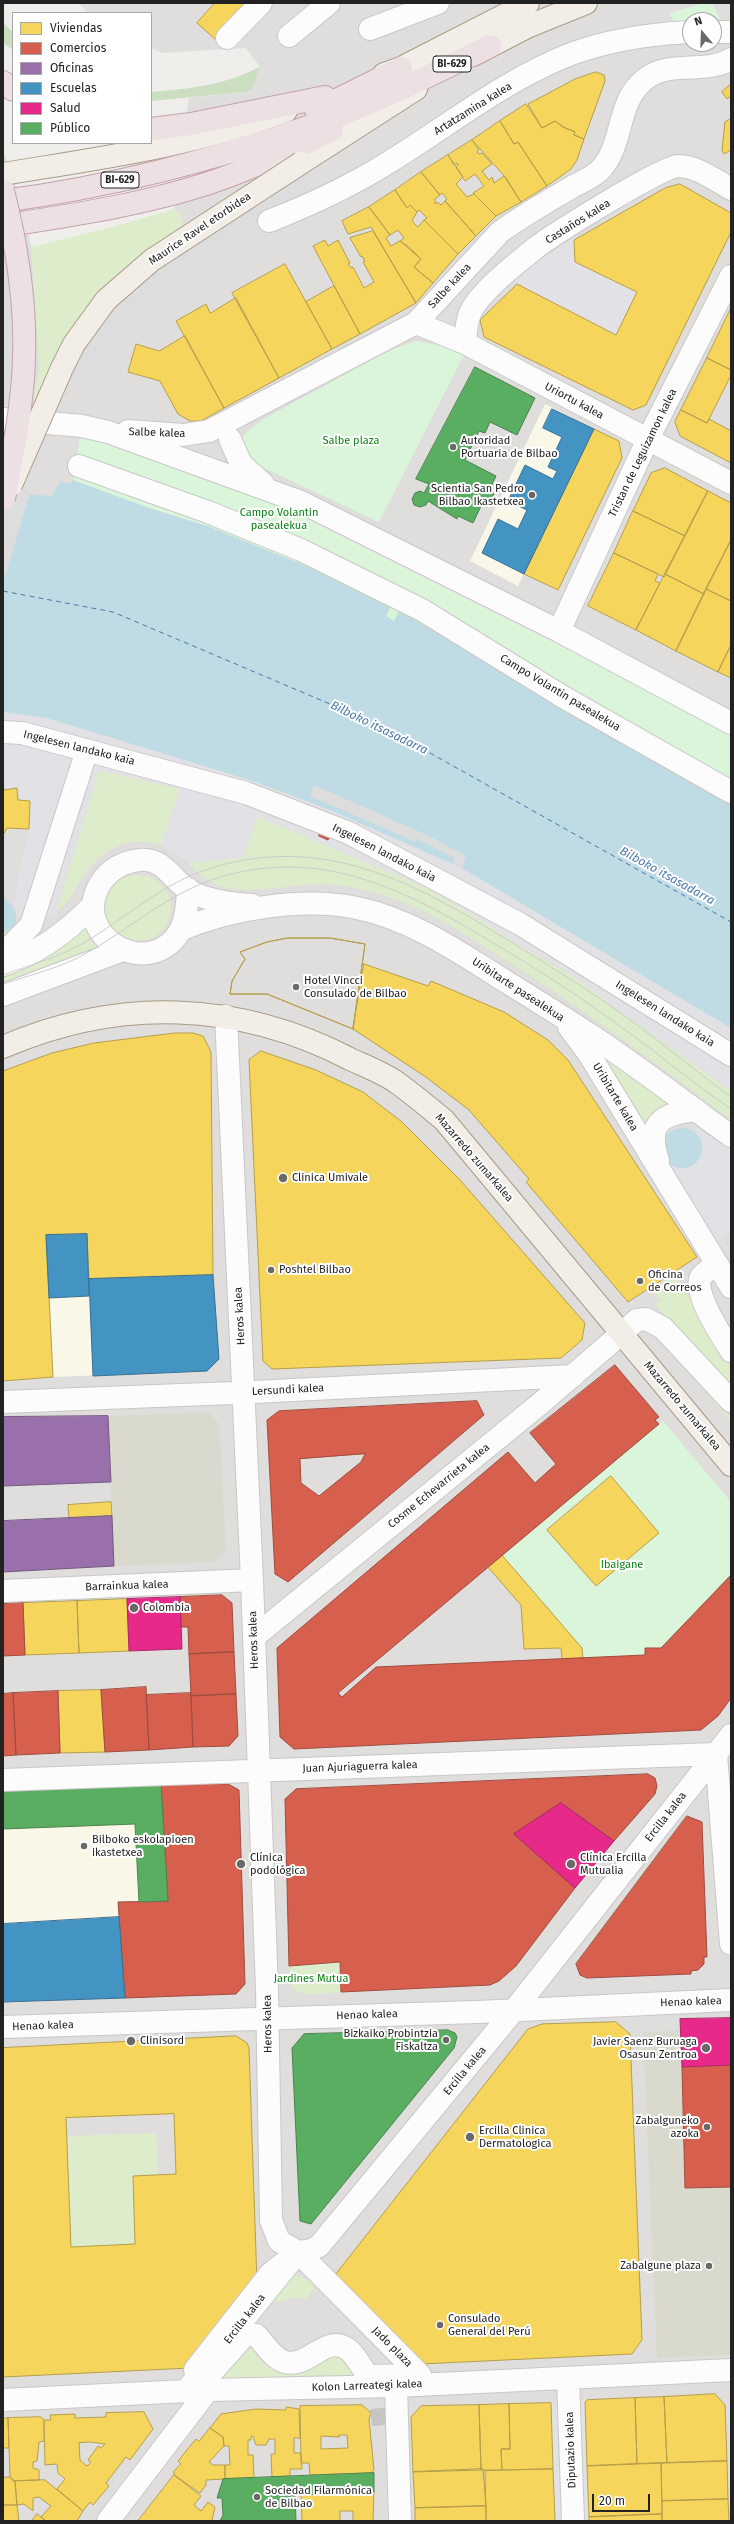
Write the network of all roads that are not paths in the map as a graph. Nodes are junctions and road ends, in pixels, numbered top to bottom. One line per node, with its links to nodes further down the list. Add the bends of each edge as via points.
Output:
1 (261, 3): 9 (street)
2 (329, 3): 8 (street)
3 (438, 3): 6 (street)
4 (528, 3): 12 (main road)
5 (586, 3): 10 (main road, Maurice Ravel etorbidea, via 542,20)
6 (370, 29)
7 (682, 33): 22 (street, Artatzamina kalea, via 641,36 572,54 536,70 349,186)
8 (289, 36)
9 (227, 38)
10 (490, 46): 12 (highway, Maurice Ravel etorbidea / BI-629); 35 (main road, Maurice Ravel etorbidea, bridge, via 413,91 186,237 130,277 106,300 74,344)
11 (731, 59): 25 (street, Salbe kalea, via 718,65 676,67 644,79 632,92 611,154 600,170 500,232)
12 (407, 75): 15 (main road); 16 (highway, Maurice Ravel etorbidea, via 346,122)
13 (3, 82): 14 (highway)
14 (12, 89)
15 (325, 96): 16 (highway)
16 (288, 124): 17 (highway, via 190,124); 18 (main road, via 253,124 185,143); 21 (highway, BI-629, via 235,149 117,181); 23 (highway, via 209,183 126,205)
17 (152, 129)
18 (3, 174)
19 (731, 189): 26 (street, Castaños kalea, via 702,173 678,166 647,179 535,248 493,286 472,310 466,324)
20 (3, 191): 35 (highway, bridge, via 22,284 24,357 16,435)
21 (3, 201)
22 (269, 221)
23 (3, 226)
24 (731, 276): 30 (street, Tristan de Leguizamon kalea)
25 (416, 323): 26 (street, Uriortu kalea); 28 (street, Salbe kalea)
26 (465, 343): 30 (street, Uriortu kalea)
27 (3, 419): 29 (street, via 82,426)
28 (231, 430): 29 (street, Salbe kalea, via 183,436 135,431); 31 (street, via 207,458); 34 (street, via 241,464)
29 (108, 432): 31 (street)
30 (648, 439): 33 (street, Uriortu kalea); 36 (street, Tristan de Leguizamon kalea)
31 (192, 462): 34 (street)
32 (79, 466): 40 (street, Campo Volantin pasealekua, via 215,515 301,550 422,610 565,698)
33 (731, 483)
34 (269, 490): 36 (street, via 301,502)
35 (4, 501)
36 (559, 631): 37 (street)
37 (731, 723)
38 (3, 732): 39 (street, Ingelesen landako kaia, via 22,733)
39 (87, 750): 46 (street, via 31,925); 51 (street, Ingelesen landako kaia, via 246,793 349,833 520,924)
40 (731, 792)
41 (188, 889): 42 (street, via 169,870 157,863 142,860 128,862 114,868 104,878 96,890); 43 (street, Uribitarte pasealekua, via 216,900); 44 (street, via 185,918)
42 (93, 905): 45 (street, via 95,919 101,932); 46 (street, via 72,926 41,949)
43 (280, 906): 44 (street, Uribitarte pasealekua, via 215,917); 49 (street, Uribitarte pasealekua, via 320,903 358,908 404,923 456,950)
44 (180, 930): 45 (street, via 172,940 155,950 136,953)
45 (123, 950): 47 (street)
46 (4, 958)
47 (3, 995)
48 (226, 1016): 50 (main road, Mazarredo zumarkalea, via 162,1013 109,1017 52,1028); 57 (main road, Mazarredo zumarkalea, via 257,1022 318,1043 395,1081 444,1120); 60 (street, Heros kalea)
49 (562, 1018): 52 (street, Uribitarte pasealekua); 54 (street, Uribitarte kalea, via 589,1054)
50 (3, 1047)
51 (731, 1055)
52 (696, 1110): 53 (street, Uribitarte pasealekua); 54 (street, Uribitarte kalea, via 670,1115 659,1124 652,1135)
53 (731, 1136)
54 (663, 1178): 55 (street, Uribitarte kalea)
55 (716, 1265): 56 (street, Uribitarte kalea); 58 (street, via 701,1277 699,1286 707,1310)
56 (731, 1287)
57 (622, 1334): 59 (street, Cosme Echevarrieta kalea); 61 (street, Cosme Echevarrieta kalea, via 638,1320 646,1319 663,1328); 63 (main road, Mazarredo zumarkalea)
58 (731, 1351)
59 (573, 1376): 60 (street, Lersundi kalea); 66 (street, Cosme Echevarrieta kalea)
60 (242, 1393): 62 (street, Lersundi kalea); 64 (street, Heros kalea)
61 (731, 1401)
62 (3, 1402)
63 (731, 1465)
64 (252, 1580): 65 (street, Barrainkua kalea); 66 (street, Heros kalea)
65 (3, 1591)
66 (254, 1637): 69 (street, Heros kalea)
67 (731, 1735): 68 (street, Ercilla kalea)
68 (716, 1754): 69 (street, Juan Ajuriaguerra kalea); 71 (street); 73 (street, Ercilla kalea)
69 (258, 1770): 70 (street, Juan Ajuriaguerra kalea); 74 (street, Heros kalea)
70 (3, 1780)
71 (731, 1944)
72 (731, 2000): 73 (street, Henao kalea)
73 (515, 2009): 74 (street, Henao kalea); 78 (street, Ercilla kalea, via 319,2246)
74 (268, 2019): 75 (street, Henao kalea); 76 (street, Heros kalea)
75 (3, 2027)
76 (270, 2149): 77 (street, via 281,2179); 78 (street, Heros kalea, via 271,2220 279,2241)
77 (282, 2213)
78 (298, 2252): 81 (street, Ercilla kalea); 81 (street, Jado plaza, via 420,2375 368,2376 349,2350 336,2344 324,2347 314,2356 300,2361 285,2362 272,2354 256,2335 245,2334)
79 (731, 2370): 80 (street, Kolon Larreategi kalea)
80 (568, 2378): 82 (street, Kolon Larreategi kalea); 88 (street, Diputazio kalea)
81 (198, 2386): 82 (street, Kolon Larreategi kalea); 83 (street, Kolon Larreategi kalea); 86 (street, Ercilla kalea)
82 (396, 2386): 85 (street)
83 (3, 2400)
84 (383, 2425): 85 (street, via 387,2473)
85 (399, 2493): 87 (street)
86 (108, 2521)
87 (400, 2521)
88 (573, 2521)

